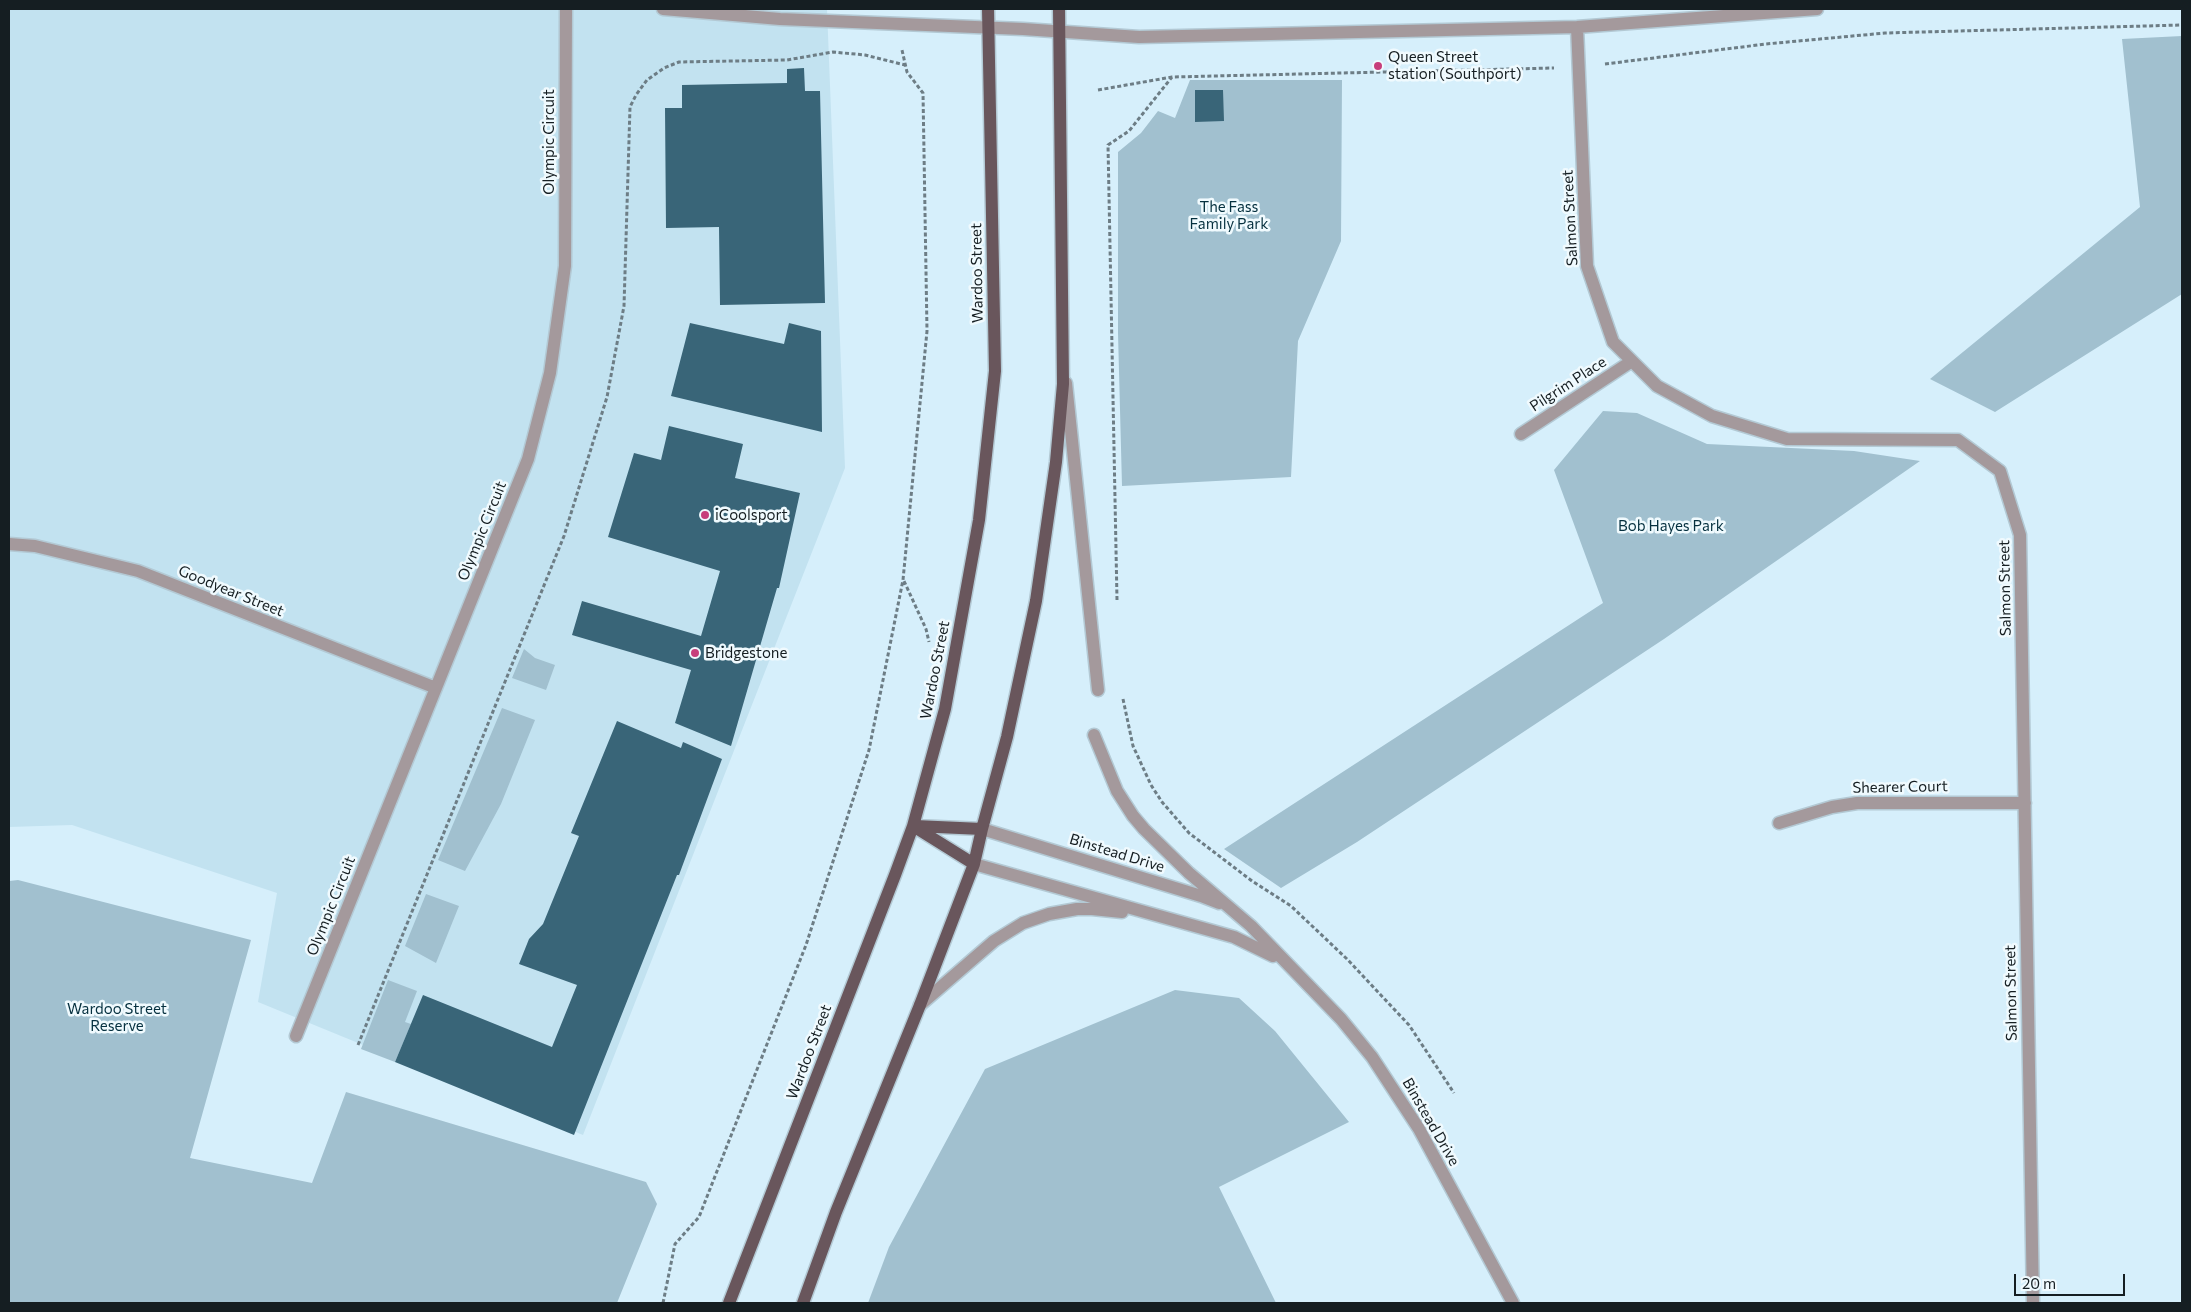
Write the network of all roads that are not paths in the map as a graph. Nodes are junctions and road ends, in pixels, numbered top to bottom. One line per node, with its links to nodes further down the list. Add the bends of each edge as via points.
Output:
1 (566, 9): 13 (street, Olympic Circuit, via 565,266 550,373 528,459)
2 (664, 9): 7 (street, via 749,17)
3 (988, 9): 7 (main road, Wardoo Street)
4 (1059, 9): 8 (main road)
5 (1817, 9): 6 (street)
6 (1577, 27): 8 (street, via 1139,37); 10 (street, Salmon Street, via 1586,266 1613,342)
7 (988, 28): 8 (street); 18 (main road, Wardoo Street, via 995,371 979,520 960,630 945,709)
8 (1059, 31): 9 (main road)
9 (1063, 351): 14 (street); 19 (main road, via 1056,462 1036,601 1007,737)
10 (1632, 361): 11 (street, Pilgrim Place); 16 (street, Salmon Street, via 1657,386 1712,416 1787,439 1958,440 2000,471 2020,535)
11 (1521, 434)
12 (9, 544): 13 (street, Goodyear Street, via 35,546 138,571)
13 (436, 688): 25 (street, Olympic Circuit)
14 (1098, 690)
15 (1094, 735): 21 (street, Binstead Drive, via 1110,777 1133,816 1170,856)
16 (2025, 803): 17 (street, Shearer Court, via 1857,802); 29 (street, Salmon Street)
17 (1779, 823)
18 (913, 826): 19 (main road); 20 (main road); 26 (main road, Wardoo Street)
19 (982, 829): 20 (main road); 21 (street, Binstead Drive, via 1201,896)
20 (974, 864): 22 (street, Binstead Drive); 24 (main road)
21 (1240, 916): 23 (street, Binstead Drive)
22 (1179, 921): 23 (street, Binstead Drive, via 1250,943 1267,951); 24 (street, Binstead Drive, via 1092,909 1035,918 994,941)
23 (1298, 974): 28 (street, Binstead Drive, via 1372,1057 1419,1129)
24 (920, 1005): 27 (main road, via 839,1203)
25 (296, 1036)
26 (729, 1303)
27 (803, 1303)
28 (1513, 1303)
29 (2033, 1303)

